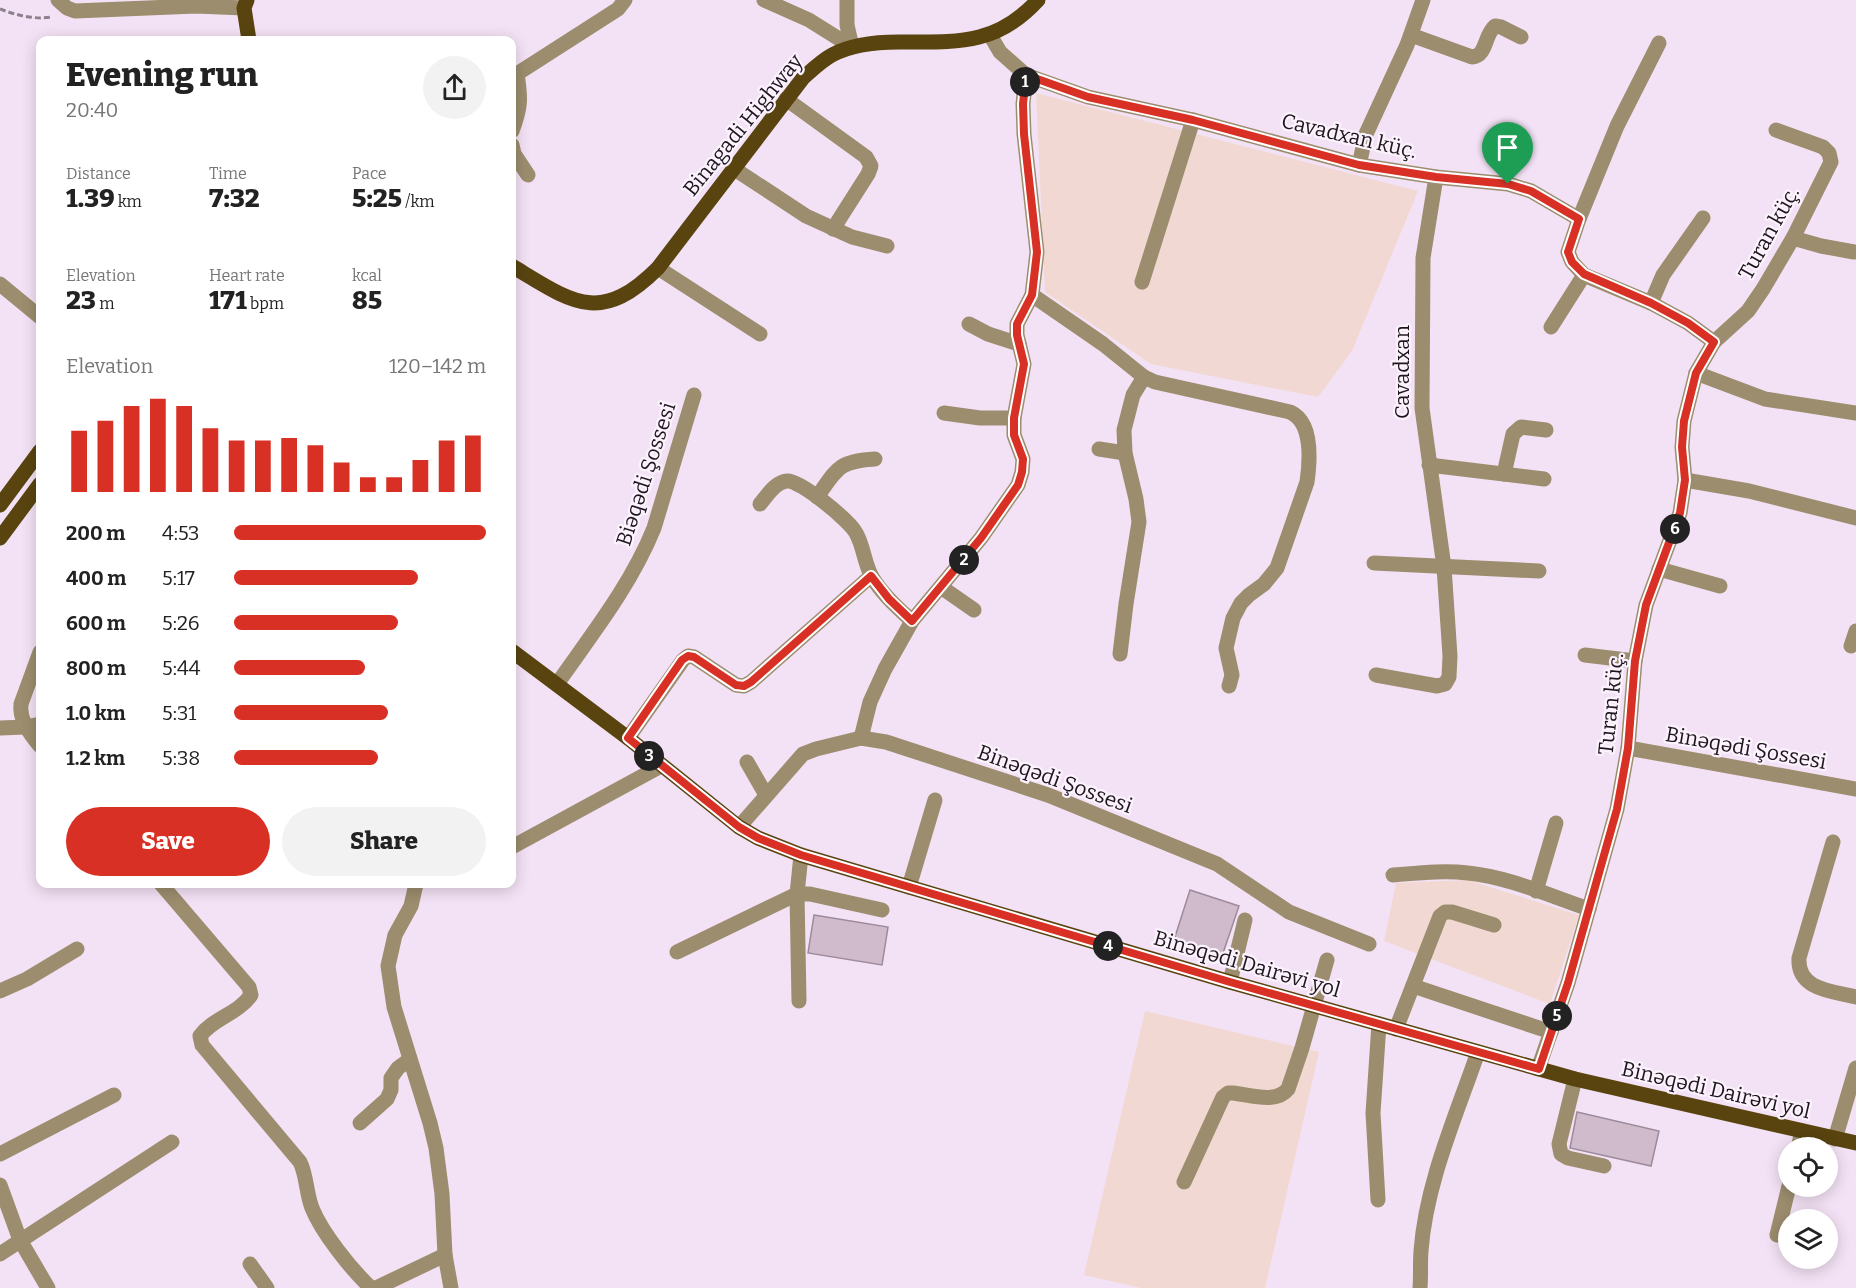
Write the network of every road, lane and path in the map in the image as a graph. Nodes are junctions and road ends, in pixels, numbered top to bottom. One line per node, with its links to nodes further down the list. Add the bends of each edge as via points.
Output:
1 (625, 0): 15 (street, via 618,9)
2 (764, 0): 14 (street)
3 (847, 0): 14 (street)
4 (1038, 0): 9 (main road, Binagadi Highway, via 1020,18)
5 (1424, 0): 10 (street)
6 (62, 4): 7 (street, via 75,11 90,12); 8 (path, via 51,18)
7 (246, 4): 11 (main road)
8 (0, 9)
9 (990, 35): 14 (main road, Binagadi Highway, via 957,41 882,42); 16 (street, Cavadxan küç., via 1000,52)
10 (1411, 35): 12 (street, via 1472,57 1482,53 1495,26); 23 (street, via 1366,134)
11 (249, 36)
12 (1521, 37)
13 (1659, 43): 28 (street, via 1617,126)
14 (852, 47): 18 (main road, Binagadi Highway, via 816,67)
15 (516, 75)
16 (1026, 75): 20 (street, Cavadxan küç., via 1088,97); 38 (street, via 1024,134 1037,252)
17 (516, 82): 19 (street, via 520,94)
18 (786, 99): 24 (main road, Binagadi Highway); 29 (street, via 866,157 871,166)
19 (516, 120)
20 (1193, 120): 23 (street, Cavadxan küç.); 36 (street)
21 (1776, 130): 30 (street, Turan küç., via 1823,147 1831,162)
22 (516, 157): 25 (street)
23 (1359, 165): 26 (street, Cavadxan küç.)
24 (733, 168): 29 (street); 34 (main road, Binagadi Highway)
25 (528, 175)
26 (1436, 177): 28 (street, Cavadxan küç., via 1508,184 1531,191); 57 (street, Cavadxan, via 1423,258 1422,408)
27 (1703, 218): 39 (street, via 1663,275)
28 (1579, 219): 35 (street, via 1568,252)
29 (833, 229): 31 (street)
30 (1793, 238): 32 (street); 44 (street, Turan küç., via 1748,311)
31 (887, 246)
32 (1854, 252)
33 (516, 268): 34 (main road, Binagadi Highway, via 570,300 593,304 632,290)
34 (658, 268): 43 (street)
35 (1584, 274): 39 (street); 42 (street)
36 (1142, 282)
37 (3, 292): 40 (street)
38 (1032, 295): 45 (street, via 1017,324); 47 (street)
39 (1651, 303): 44 (street)
40 (36, 314)
41 (969, 324): 45 (street)
42 (1551, 327)
43 (760, 334)
44 (1714, 342): 46 (street, Turan küç.)
45 (1019, 344): 51 (street, via 1024,364)
46 (1696, 373): 49 (street, via 1765,399); 60 (street, Turan küç., via 1684,421)
47 (1144, 376): 54 (street, via 1127,412); 85 (street, via 1155,382 1290,412 1306,427 1307,482 1277,568 1240,603 1233,618 1226,648 1232,675)
48 (694, 396): 84 (street, Biəqədi Şossesi, via 646,547 633,573)
49 (1856, 413)
50 (944, 414): 51 (street)
51 (1014, 418): 73 (street, via 1014,435 1023,459 1018,485)
52 (1546, 430): 58 (street, via 1521,427 1513,434)
53 (1099, 449): 54 (street)
54 (1125, 453): 79 (street, via 1139,522)
55 (36, 456): 64 (main road)
56 (875, 459): 62 (street, via 853,460 840,466)
57 (1430, 465): 58 (street); 68 (street, Cavadxan)
58 (1504, 474): 59 (street)
59 (1544, 479)
60 (1685, 480): 65 (street, via 1749,491); 69 (street, Turan küç., via 1680,513)
61 (36, 489): 66 (main road)
62 (817, 497): 63 (street, via 793,481 786,481); 71 (street, via 855,530)
63 (760, 504)
64 (0, 505)
65 (1856, 518)
66 (0, 538)
67 (1374, 563): 68 (street)
68 (1444, 567): 70 (street); 83 (street, Cavadxan, via 1449,678 1437,686)
69 (1659, 569): 72 (street); 81 (street, Turan küç., via 1646,605)
70 (1539, 570)
71 (871, 576): 75 (street); 88 (street, via 744,686 688,656)
72 (1720, 586)
73 (941, 587): 74 (street); 75 (street)
74 (974, 610)
75 (912, 621): 89 (street, via 870,702)
76 (1856, 631): 77 (street)
77 (1851, 646)
78 (516, 654): 84 (main road, Binəqədi Dairəvi yol)
79 (1120, 654)
80 (1586, 655): 81 (street)
81 (1635, 661): 90 (street, Turan küç.)
82 (36, 663): 86 (street, via 20,711)
83 (1376, 675)
84 (557, 684): 88 (main road, Binəqədi Dairəvi yol)
85 (1229, 686)
86 (33, 725): 87 (street)
87 (0, 728)
88 (628, 738): 92 (main road, Binəqədi Dairəvi yol)
89 (861, 738): 94 (street, Binəqədi Şossesi, via 803,754); 111 (street, Binəqədi Şossesi, via 886,742 1048,795 1216,864 1289,912)
90 (1628, 748): 93 (street, Binəqədi Şossesi); 107 (street, Turan küç., via 1617,809)
91 (747, 762): 94 (street)
92 (661, 766): 97 (main road, Binəqədi Dairəvi yol); 99 (street)
93 (1856, 789)
94 (766, 795): 97 (street, Binəqədi Şossesi)
95 (935, 800): 104 (street)
96 (1556, 823): 105 (street)
97 (739, 827): 100 (main road, Binəqədi Dairəvi yol)
98 (1833, 842): 118 (street, via 1798,968 1811,985)
99 (516, 845)
100 (801, 855): 104 (main road, Binəqədi Dairəvi yol); 106 (street)
101 (1393, 875): 105 (street, via 1469,873)
102 (164, 888): 151 (street, via 249,987 246,1002 206,1028 200,1036 201,1046 300,1162 317,1218 352,1269)
103 (415, 888): 125 (street, via 411,906 395,935 388,966 394,1007)
104 (909, 888): 115 (main road, Binəqədi Dairəvi yol)
105 (1536, 891): 107 (street)
106 (796, 894): 108 (street); 113 (street); 119 (street)
107 (1589, 909): 123 (street, Turan küç.)
108 (882, 910)
109 (1245, 920): 115 (street)
110 (1494, 926): 116 (street, via 1445,912 1440,916)
111 (1369, 944)
112 (77, 949): 117 (street)
113 (677, 952)
114 (1327, 960): 120 (street)
115 (1230, 982): 120 (main road, Binəqədi Dairəvi yol)
116 (1413, 986): 122 (street); 123 (street)
117 (0, 991)
118 (1856, 997)
119 (800, 1001)
120 (1314, 1005): 121 (main road, Binəqədi Dairəvi yol); 140 (street, via 1288,1089 1276,1098 1233,1093 1223,1097)
121 (1379, 1024): 122 (main road, Binəqədi Dairəvi yol); 143 (street, via 1373,1113)
122 (1396, 1029): 124 (main road, Binəqədi Dairəvi yol)
123 (1551, 1032): 127 (street, Turan küç.)
124 (1478, 1052): 127 (main road, Binəqədi Dairəvi yol); 154 (street, via 1438,1167 1421,1250)
125 (409, 1060): 130 (street, via 391,1078 387,1099); 147 (street, via 436,1148)
126 (1856, 1068): 134 (street)
127 (1539, 1069): 128 (main road, Binəqədi Dairəvi yol)
128 (1575, 1079): 131 (main road, Binəqədi Dairəvi yol); 139 (street, via 1559,1144 1561,1154)
129 (114, 1095): 138 (street)
130 (360, 1123)
131 (1802, 1131): 132 (street); 133 (main road, Binəqədi Dairəvi yol)
132 (1801, 1137)
133 (1830, 1137)
134 (1835, 1137)
135 (1838, 1139): 137 (main road, Binəqədi Dairəvi yol)
136 (172, 1142): 145 (street)
137 (1856, 1143)
138 (0, 1154)
139 (1604, 1166)
140 (1184, 1182)
141 (0, 1185): 145 (street)
142 (1786, 1197): 144 (street)
143 (1378, 1200)
144 (1777, 1235)
145 (20, 1240): 146 (street); 149 (street)
146 (0, 1254)
147 (445, 1254): 152 (street); 153 (street)
148 (250, 1264): 150 (street)
149 (48, 1288)
150 (267, 1288)
151 (371, 1288)
152 (376, 1288)
153 (451, 1288)
154 (1420, 1288)

